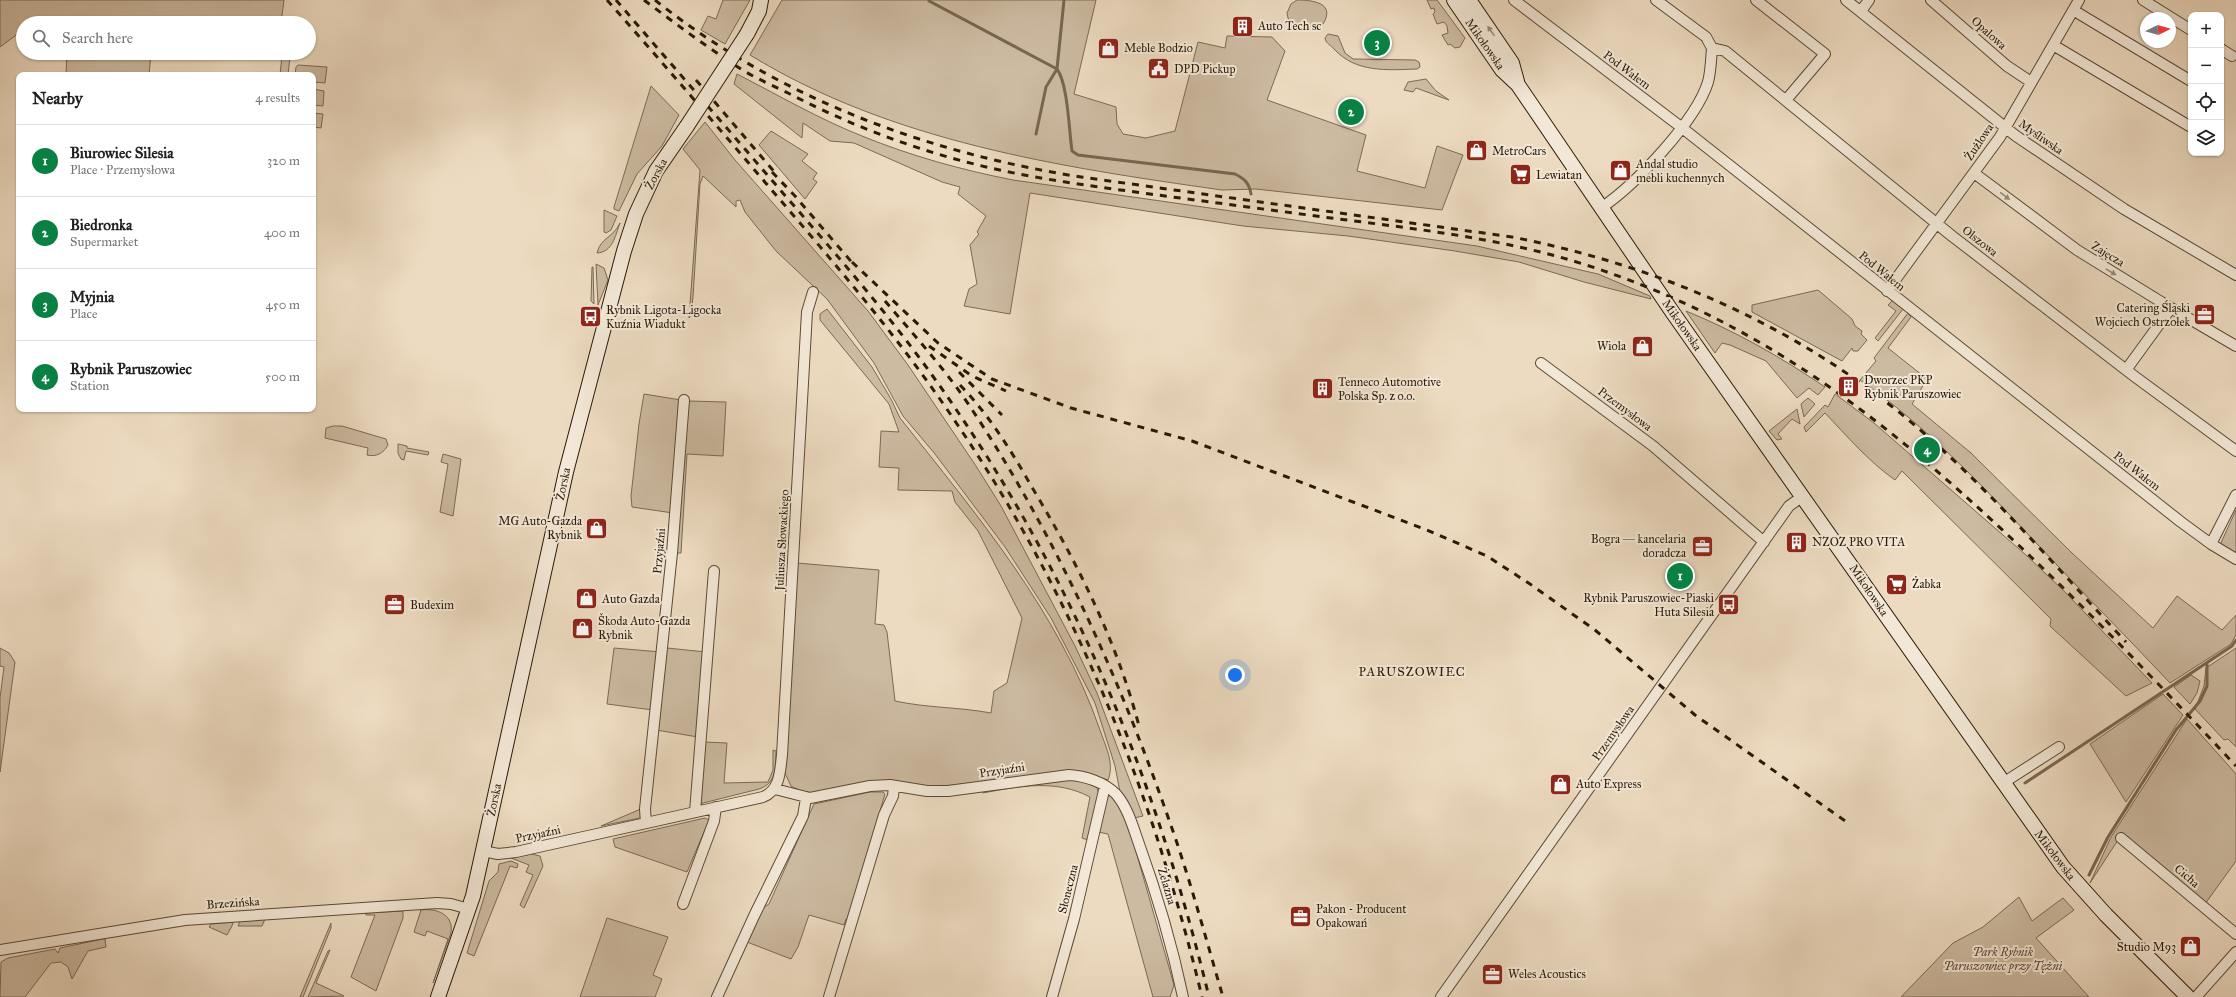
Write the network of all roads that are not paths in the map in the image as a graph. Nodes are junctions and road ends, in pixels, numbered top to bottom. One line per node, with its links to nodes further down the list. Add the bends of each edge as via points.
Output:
1 (770, 0): 12 (main road, Żorska)
2 (1454, 0): 22 (main road, Mikołowska, via 1502,70)
3 (1469, 0): 22 (main road, Mikołowska, one-way to 3, via 1512,63)
4 (1514, 0): 25 (street, Pod Wałem)
5 (1656, 0): 17 (street, via 1706,37)
6 (1756, 0): 23 (street, via 1825,54)
7 (1846, 0): 14 (street, Myśliwska)
8 (1869, 0): 14 (street)
9 (1931, 0): 21 (street, Opalowa, via 2006,66)
10 (2079, 0): 13 (street, Żużlowa)
11 (2143, 0): 15 (street)
12 (760, 5): 55 (main road, Żorska, bridge, via 747,34 656,171 636,214 620,265 568,465)
13 (2073, 10): 16 (street, Żużlowa); 20 (street)
14 (1861, 11): 26 (street, Myśliwska)
15 (2188, 28)
16 (2053, 45): 21 (street, Żużlowa); 24 (street)
17 (1712, 48): 23 (street, Olszowa, via 1725,51); 25 (street, via 1706,87)
18 (2224, 51): 19 (street)
19 (2232, 56)
20 (2188, 79)
21 (2031, 82): 26 (street, Żużlowa)
22 (1518, 85): 28 (main road, Mikołowska)
23 (1786, 100): 29 (street, Olszowa)
24 (2188, 125)
25 (1681, 127): 28 (street, via 1662,151 1627,186); 31 (street, Pod Wałem)
26 (2005, 127): 27 (street, Żużlowa); 30 (street, Myśliwska, via 2124,209)
27 (1974, 173): 29 (street, Żużlowa); 33 (street, Zajęcza, one-way to 33, via 2077,250)
28 (1600, 208): 40 (main road, Mikołowska)
29 (1937, 223): 31 (street, Żużlowa); 36 (street, Olszowa)
30 (2236, 275)
31 (1887, 291): 42 (street, Pod Wałem)
32 (814, 292): 49 (street, Juliusza Słowackiego, via 806,312 782,755)
33 (2171, 308): 34 (street, Zajęcza); 36 (street)
34 (2236, 346)
35 (1541, 363): 41 (street, Przemysłowa, via 1653,446)
36 (2126, 370): 38 (street, Olszowa)
37 (684, 400): 53 (street, Przyjaźni, via 672,553 645,809)
38 (2236, 450)
39 (2236, 495): 42 (street)
40 (1803, 496): 41 (street, Przemysłowa, via 1789,506); 46 (main road, Mikołowska)
41 (1764, 542): 66 (street, Przemysłowa)
42 (2210, 544): 43 (street, Pod Wałem)
43 (2236, 559)
44 (714, 571): 52 (street)
45 (2059, 747): 46 (street)
46 (2003, 783): 67 (main road, Mikołowska, via 2079,886)
47 (894, 786): 48 (street, Przyjaźni, via 948,791 1080,775); 50 (street, Przyjaźni, via 860,787); 63 (street)
48 (1108, 788): 64 (street, Słoneczna); 65 (street, Żelazna, via 1122,801 1147,866 1177,966)
49 (775, 789): 50 (street, Przyjaźni); 51 (street, Przyjaźni, via 763,797)
50 (806, 798): 62 (street, via 803,816)
51 (716, 807): 52 (street, Przyjaźni); 56 (street, via 714,821)
52 (696, 812): 53 (street, Przyjaźni)
53 (646, 823): 55 (street, Przyjaźni, via 510,853)
54 (2121, 838): 58 (street, Cicha)
55 (483, 851): 57 (main road, Żorska)
56 (683, 904)
57 (469, 909): 59 (street, Brzezińska, via 437,903 213,917 148,925); 61 (main road, Żorska)
58 (2236, 934)
59 (0, 950)
60 (2236, 952): 68 (street)
61 (438, 997)
62 (717, 997)
63 (829, 997)
64 (1052, 997)
65 (1183, 997)
66 (1441, 997)
67 (2188, 997)
68 (2196, 997)

